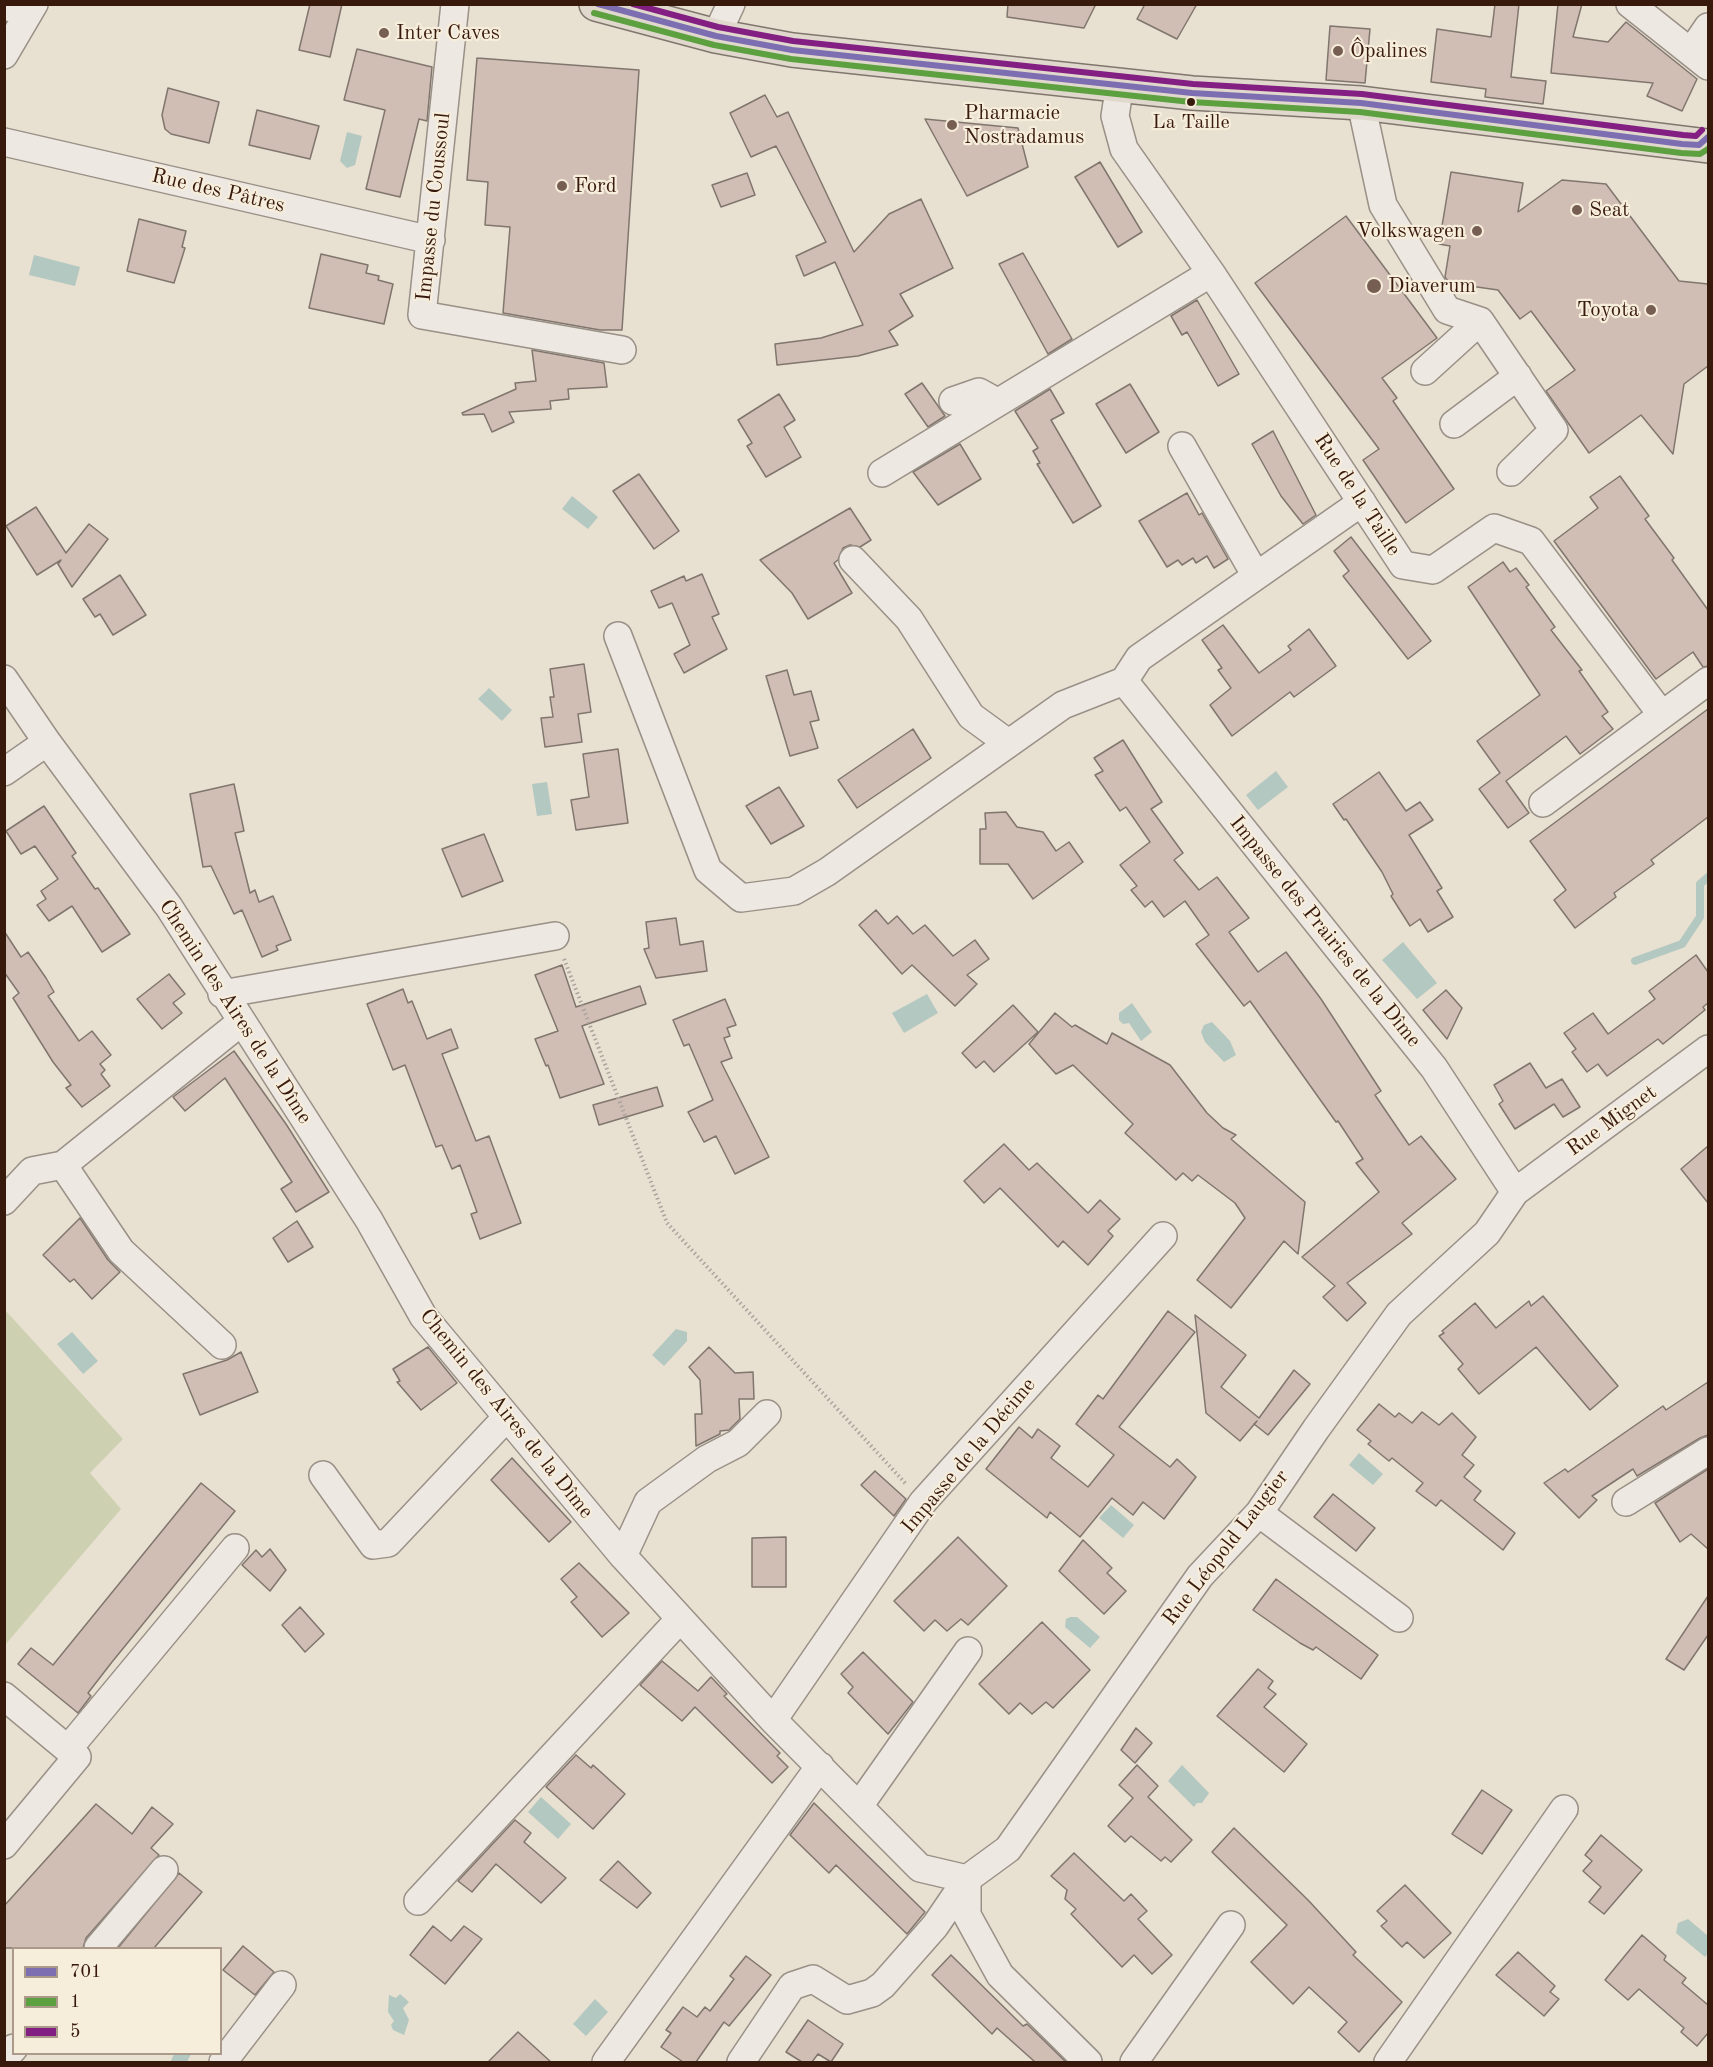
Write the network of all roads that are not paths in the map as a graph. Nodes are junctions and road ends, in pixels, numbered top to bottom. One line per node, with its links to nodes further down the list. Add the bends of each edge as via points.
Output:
1 (455, 4): 14 (street, Impasse du Coussoul)
2 (596, 4): 7 (main road)
3 (731, 4): 7 (street)
4 (1630, 4): 9 (street)
5 (23, 8): 8 (street)
6 (1708, 27): 9 (street)
7 (716, 36): 10 (main road, via 792,50)
8 (4, 55)
9 (1703, 58)
10 (1120, 84): 11 (main road, via 1192,93); 15 (street, Rue de la Taille, via 1115,116 1124,149)
11 (1361, 103): 13 (main road); 16 (street, via 1383,205 1447,310)
12 (4, 142): 14 (street, Rue des Pâtres)
13 (1705, 143)
14 (431, 240): 17 (street, Impasse du Coussoul, via 422,315)
15 (1211, 273): 21 (street); 26 (street, Rue de la Taille)
16 (1480, 321): 18 (street); 19 (street)
17 (622, 350)
18 (1425, 371)
19 (1518, 376): 22 (street); 24 (street, via 1554,430)
20 (954, 401): 21 (street, via 979,392)
21 (997, 402): 25 (street)
22 (1454, 424)
23 (1182, 446): 28 (street)
24 (1511, 472)
25 (882, 473)
26 (1362, 502): 28 (street); 33 (street, Rue de la Taille, via 1403,565 1432,570 1494,528 1531,541)
27 (853, 560): 35 (street, via 909,619 970,716)
28 (1256, 576): 31 (street, via 1139,658)
29 (618, 636): 35 (street, via 708,870 741,898 794,891 827,872)
30 (4, 679): 34 (street, Chemin des Aires de la Dîme)
31 (1124, 681): 35 (street, via 1063,705); 43 (street, Impasse des Prairies de la Dîme, via 1434,1068)
32 (1708, 681): 33 (street)
33 (1662, 715): 37 (street)
34 (47, 742): 36 (street); 39 (street, Chemin des Aires de la Dîme, via 169,907)
35 (1008, 743)
36 (4, 772)
37 (1543, 803)
38 (555, 936): 39 (street)
39 (222, 994): 40 (street, Chemin des Aires de la Dîme)
40 (242, 1022): 42 (street); 48 (street, Chemin des Aires de la Dîme, via 369,1220 423,1316)
41 (1708, 1049): 43 (street, Rue Mignet)
42 (63, 1166): 44 (street, via 32,1171); 46 (street, via 121,1251)
43 (1515, 1192): 52 (street, Rue Léopold Laugier, via 1487,1233 1399,1314)
44 (4, 1201)
45 (1163, 1236): 59 (street, Impasse de la Décime, via 923,1502)
46 (222, 1346)
47 (767, 1414): 54 (street, via 738,1443 707,1459 648,1503)
48 (507, 1417): 50 (street, via 388,1543 373,1545); 54 (street, Chemin des Aires de la Dîme)
49 (1708, 1450): 51 (street)
50 (323, 1476)
51 (1626, 1502)
52 (1259, 1513): 56 (street); 66 (street, Rue Léopold Laugier, via 1200,1576 1008,1849)
53 (235, 1548): 60 (street)
54 (622, 1556): 55 (street, Chemin des Aires de la Dîme)
55 (680, 1618): 59 (street, Chemin des Aires de la Dîme); 67 (street)
56 (1399, 1618)
57 (968, 1651): 62 (street)
58 (4, 1696): 60 (street)
59 (773, 1720): 61 (street, Chemin des Aires de la Dîme)
60 (68, 1749): 64 (street, via 77,1757)
61 (820, 1767): 62 (street, Chemin des Aires de la Dîme); 72 (street)
62 (859, 1806): 66 (street, Chemin des Aires de la Dîme, via 920,1868)
63 (1564, 1809): 76 (street)
64 (4, 1845)
65 (164, 1870): 69 (street)
66 (967, 1879): 73 (street, Rue Léopold Laugier, via 935,1926 883,1985 872,1993 847,2000 813,1979 792,1986); 74 (street, via 967,1915 1000,1975)
67 (418, 1901)
68 (1231, 1925): 75 (street)
69 (99, 1947)
70 (282, 1985): 71 (street)
71 (223, 2062)
72 (606, 2062)
73 (741, 2062)
74 (1088, 2062)
75 (1134, 2062)
76 (1388, 2062)

